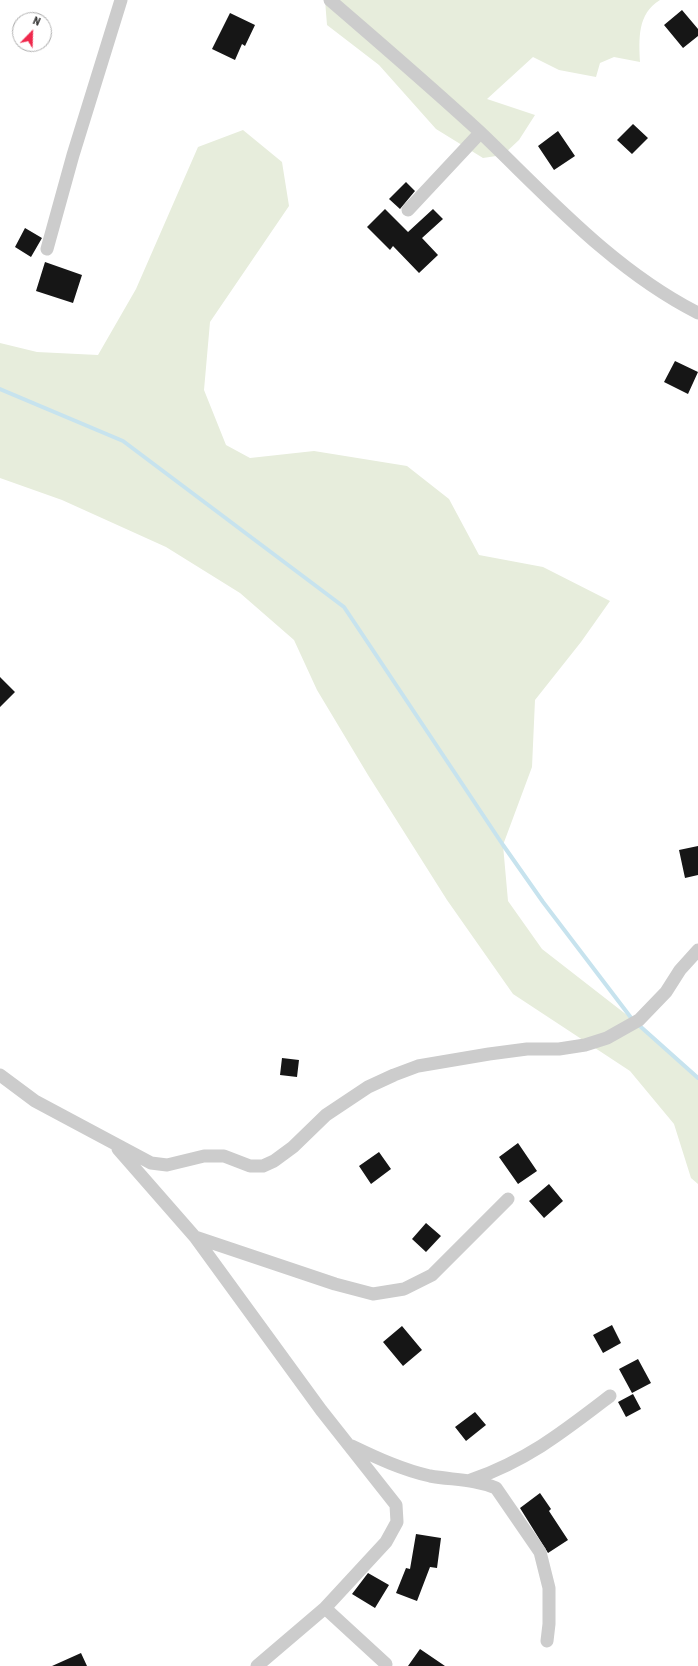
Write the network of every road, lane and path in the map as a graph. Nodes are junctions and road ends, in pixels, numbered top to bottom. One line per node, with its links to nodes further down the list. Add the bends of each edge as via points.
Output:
1 (121, 0): 5 (street)
2 (330, 0): 3 (street)
3 (480, 133): 4 (street); 6 (street, via 545,197 632,273)
4 (408, 210)
5 (47, 249)
6 (698, 313)
7 (698, 950): 9 (street, via 680,970 666,992 639,1020 607,1038 586,1045 559,1049 527,1049 418,1066 368,1087 326,1115 293,1147 263,1166 250,1166 224,1156 204,1156 173,1164 151,1163)
8 (0, 1075): 9 (street, via 35,1102)
9 (113, 1143): 11 (street)
10 (508, 1199): 11 (street, via 432,1275 404,1289 373,1294 335,1284)
11 (195, 1237): 13 (street)
12 (610, 1396): 14 (street, via 559,1436 527,1456)
13 (347, 1444): 14 (street, via 384,1462 430,1476); 15 (street, via 396,1505 397,1522 386,1542)
14 (469, 1480): 16 (street, via 496,1488 540,1552 549,1588)
15 (325, 1608): 17 (street); 18 (street)
16 (547, 1641)
17 (386, 1664)
18 (257, 1666)

